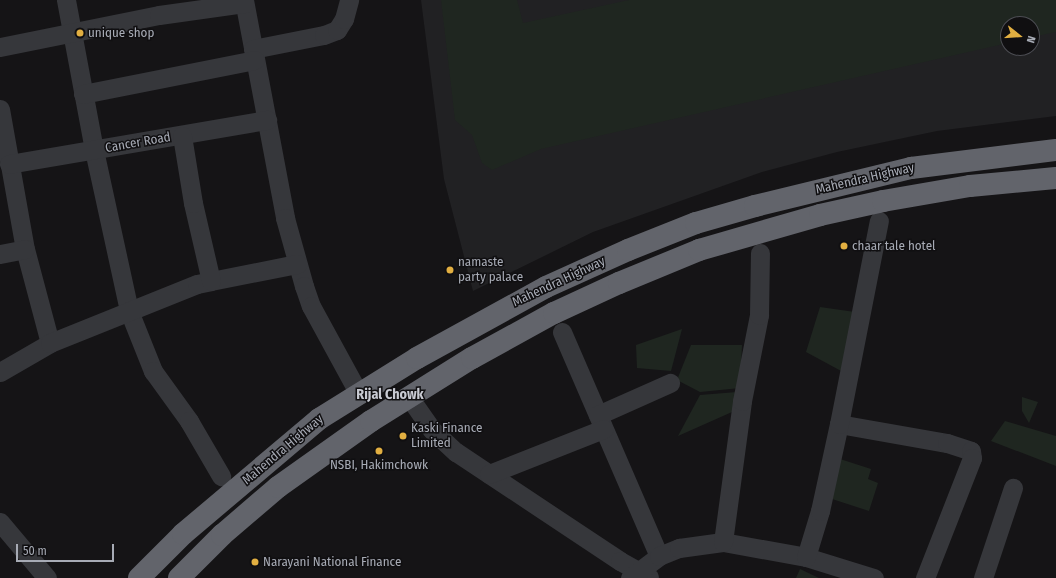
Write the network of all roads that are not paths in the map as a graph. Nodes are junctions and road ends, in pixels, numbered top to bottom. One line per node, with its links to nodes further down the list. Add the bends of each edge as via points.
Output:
1 (66, 0): 5 (street)
2 (349, 0): 7 (street, via 344,19 336,30)
3 (244, 2): 4 (street); 7 (street)
4 (158, 8): 5 (street)
5 (72, 32): 6 (street); 8 (street)
6 (0, 47)
7 (254, 54): 8 (street); 10 (street)
8 (83, 94): 12 (street)
9 (0, 108): 14 (street)
10 (267, 120): 11 (street, Cancer Road); 20 (street, via 285,218)
11 (182, 136): 12 (street, Cancer Road); 21 (street, via 192,203)
12 (94, 150): 14 (street, Cancer Road); 22 (street)
13 (1056, 150): 27 (highway, Mahendra Highway, via 911,168 762,204 696,223 628,250 525,297)
14 (9, 164): 17 (street)
15 (1056, 178): 28 (highway, Mahendra Highway, via 970,186 883,201 820,215 699,250 554,313 472,358)
16 (879, 221): 30 (street)
17 (25, 249): 19 (street); 24 (street)
18 (760, 253): 35 (street, via 759,315 742,401)
19 (0, 254)
20 (297, 264): 21 (street); 27 (street, via 311,306)
21 (212, 281): 22 (street, via 196,284)
22 (129, 311): 24 (street); 32 (street, via 153,371 189,421)
23 (562, 332): 29 (street)
24 (50, 344): 25 (street)
25 (0, 372)
26 (670, 383): 29 (street)
27 (358, 394): 40 (highway, Mahendra Highway, via 319,419 183,534)
28 (409, 397): 31 (street, via 431,429 456,452); 41 (highway, Mahendra Highway, via 339,442 278,487 222,535)
29 (601, 422): 31 (street); 36 (street)
30 (839, 424): 37 (street, via 820,511); 43 (street, via 947,443 971,451 972,458)
31 (489, 474): 38 (street)
32 (221, 476)
33 (1013, 488): 44 (street)
34 (0, 522): 39 (street)
35 (723, 542): 36 (street, via 679,548); 37 (street)
36 (659, 556): 38 (street)
37 (806, 557): 42 (street)
38 (640, 576)
39 (47, 578)
40 (138, 578)
41 (179, 578)
42 (874, 578)
43 (925, 578)
44 (983, 578)

